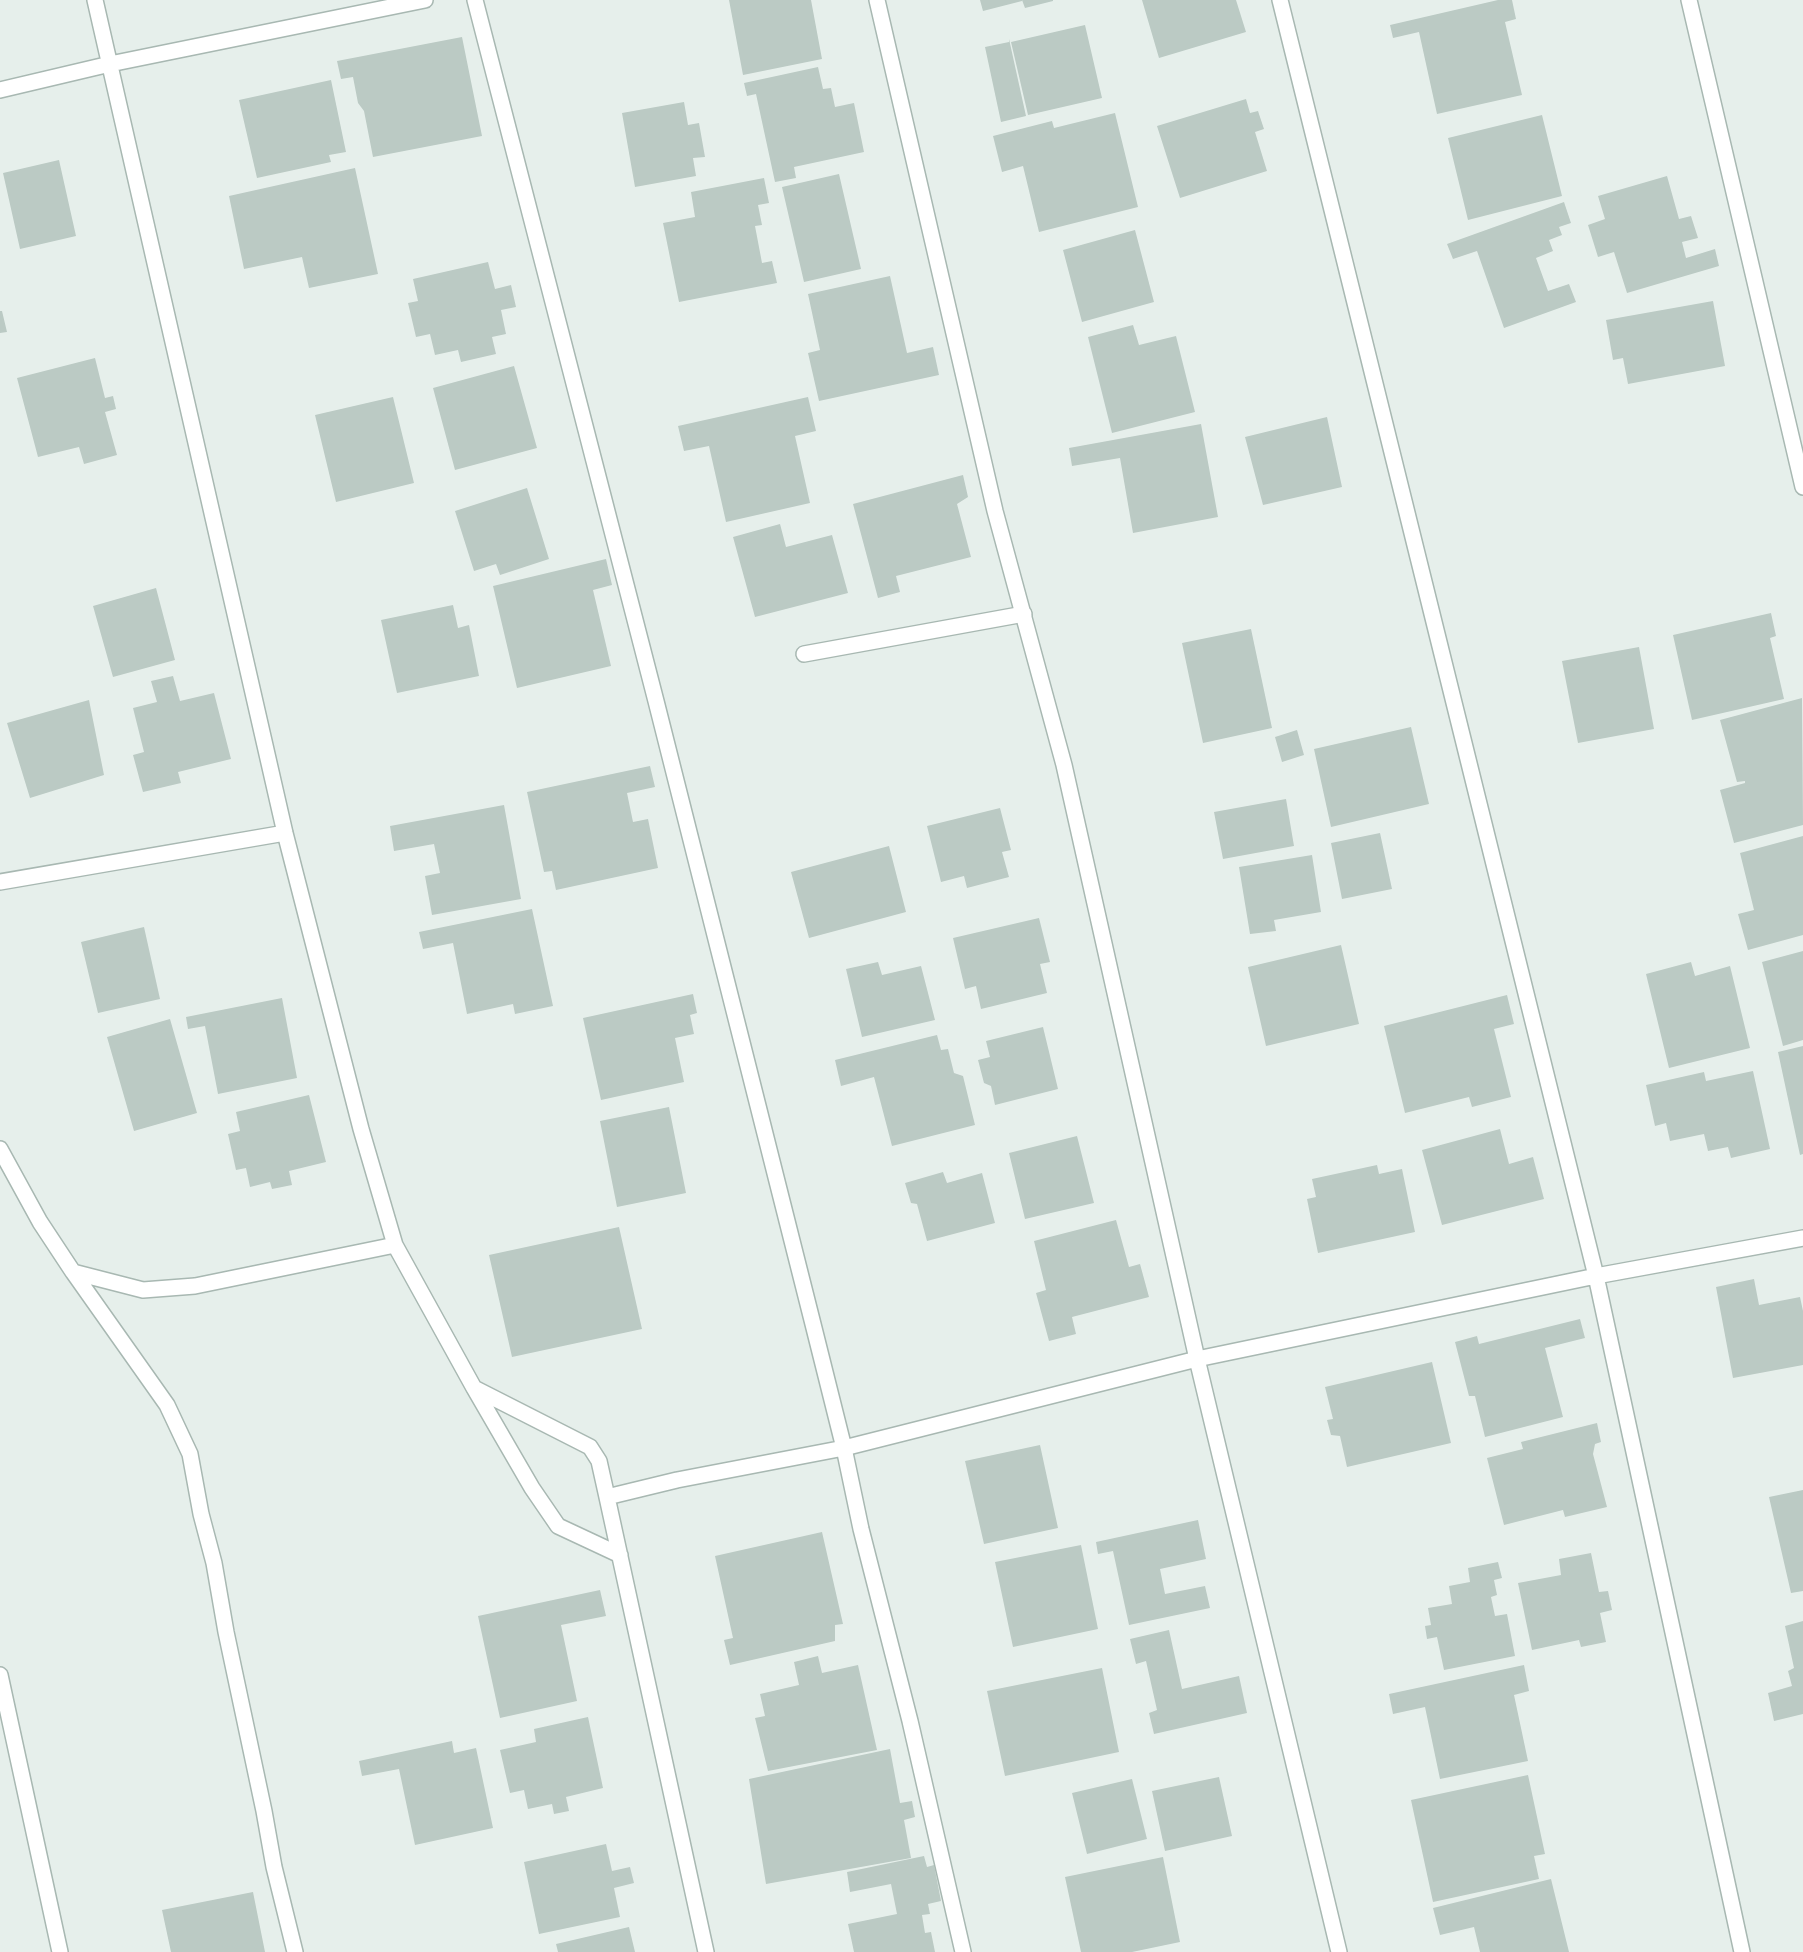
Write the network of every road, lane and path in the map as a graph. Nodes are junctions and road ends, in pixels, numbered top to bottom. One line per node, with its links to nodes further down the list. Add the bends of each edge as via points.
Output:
1 (95, 0): 7 (street)
2 (425, 0): 7 (street)
3 (475, 0): 21 (street)
4 (877, 0): 10 (street, via 995,512)
5 (1280, 0): 18 (street)
6 (1689, 0): 9 (street)
7 (110, 64): 8 (street); 12 (street)
8 (0, 90)
9 (1803, 487)
10 (1024, 614): 11 (street); 19 (street, via 1066,774)
11 (804, 654)
12 (285, 834): 13 (street); 16 (street, via 360,1129)
13 (0, 882)
14 (0, 1149): 17 (street, via 40,1222)
15 (1803, 1238): 18 (street)
16 (395, 1245): 17 (street, via 195,1286 142,1290); 20 (street)
17 (73, 1272): 26 (street, via 166,1406 190,1454 274,1867)
18 (1596, 1276): 19 (street); 30 (street)
19 (1197, 1358): 21 (street); 29 (street)
20 (474, 1388): 22 (street, via 590,1447 599,1461); 23 (street, via 558,1526)
21 (844, 1448): 22 (street, via 686,1478); 28 (street)
22 (607, 1497): 23 (street)
23 (620, 1554): 27 (street)
24 (0, 1675): 25 (street)
25 (60, 1952)
26 (295, 1952)
27 (706, 1952)
28 (963, 1952)
29 (1339, 1952)
30 (1742, 1952)

